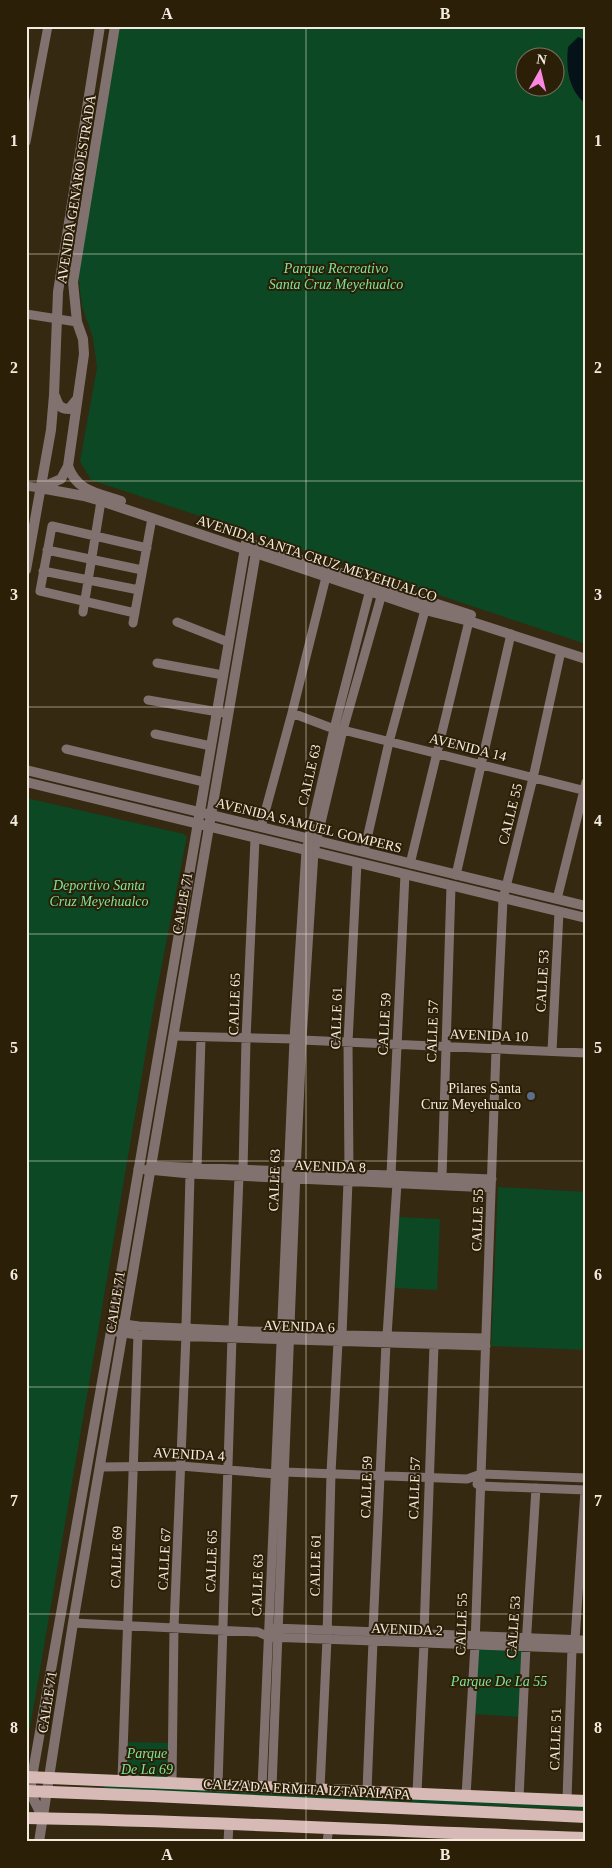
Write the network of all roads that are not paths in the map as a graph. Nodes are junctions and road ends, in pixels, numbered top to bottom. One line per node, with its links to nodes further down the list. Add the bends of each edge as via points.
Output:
1 (48, 26): 4 (street)
2 (100, 26): 6 (street, AVENIDA GENARO ESTRADA, via 58,292)
3 (115, 26): 7 (street, AVENIDA GENARO ESTRADA, via 73,282)
4 (26, 142)
5 (26, 314): 6 (street)
6 (58, 319): 7 (street); 8 (street, AVENIDA GENARO ESTRADA)
7 (77, 322): 9 (street, AVENIDA GENARO ESTRADA, via 84,354)
8 (54, 395): 9 (street, via 58,405 65,409 69,409); 12 (street, AVENIDA GENARO ESTRADA)
9 (79, 396): 10 (street, AVENIDA GENARO ESTRADA)
10 (68, 466): 12 (street, via 61,478); 16 (street, AVENIDA SANTA CRUZ MEYEHUALCO, via 75,481 84,488)
11 (26, 486): 12 (street)
12 (40, 488): 13 (street, AVENIDA SANTA CRUZ MEYEHUALCO); 21 (street, AVENIDA GENARO ESTRADA)
13 (101, 501): 14 (street, AVENIDA SANTA CRUZ MEYEHUALCO); 15 (street)
14 (152, 518): 16 (street, AVENIDA SANTA CRUZ MEYEHUALCO); 17 (street)
15 (95, 536): 17 (street); 18 (street, via 52,526); 20 (street)
16 (245, 546): 19 (street, AVENIDA SANTA CRUZ MEYEHUALCO); 30 (street, CALLE 71)
17 (147, 548): 22 (street)
18 (47, 550): 20 (street); 23 (street)
19 (257, 550): 24 (street, AVENIDA SANTA CRUZ MEYEHUALCO); 26 (street, AVENIDA SANTA CRUZ MEYEHUALCO); 34 (street, CALLE 71)
20 (91, 559): 22 (street); 25 (street)
21 (26, 570)
22 (142, 570): 27 (street)
23 (44, 571): 25 (street); 29 (street, via 40,592)
24 (326, 577): 26 (street, AVENIDA SANTA CRUZ MEYEHUALCO); 47 (street)
25 (88, 580): 27 (street); 29 (street)
26 (371, 587): 28 (street, AVENIDA SANTA CRUZ MEYEHUALCO); 49 (street, CALLE 63)
27 (139, 590): 33 (street)
28 (382, 591): 31 (street, AVENIDA SANTA CRUZ MEYEHUALCO); 41 (street, AVENIDA SANTA CRUZ MEYEHUALCO); 49 (street, CALLE 63)
29 (85, 601): 32 (street); 33 (street)
30 (233, 610): 34 (street); 39 (street, CALLE 71)
31 (425, 610): 35 (street, AVENIDA SANTA CRUZ MEYEHUALCO); 51 (street)
32 (83, 612)
33 (135, 613): 37 (street)
34 (246, 615): 48 (street, CALLE 71)
35 (469, 621): 38 (street, AVENIDA SANTA CRUZ MEYEHUALCO); 54 (street)
36 (177, 622): 39 (street)
37 (133, 624)
38 (511, 634): 40 (street, AVENIDA SANTA CRUZ MEYEHUALCO); 55 (street)
39 (228, 642): 44 (street, CALLE 71)
40 (561, 651): 42 (street, AVENIDA SANTA CRUZ MEYEHUALCO); 57 (street, CALLE 55)
41 (586, 652)
42 (586, 659)
43 (157, 663): 44 (street)
44 (223, 675): 46 (street, CALLE 71)
45 (148, 700): 46 (street)
46 (217, 712): 48 (street); 52 (street, CALLE 71)
47 (292, 713): 49 (street, AVENIDA 14); 64 (street)
48 (229, 714): 62 (street, CALLE 71)
49 (338, 730): 51 (street, AVENIDA 14); 67 (street, CALLE 63)
50 (155, 734): 52 (street)
51 (389, 742): 54 (street, AVENIDA 14); 69 (street)
52 (211, 746): 59 (street, CALLE 71)
53 (66, 749): 59 (street)
54 (436, 754): 55 (street, AVENIDA 14); 71 (street)
55 (482, 765): 57 (street, AVENIDA 14); 73 (street)
56 (26, 770): 61 (street, AVENIDA SAMUEL GOMPERS)
57 (533, 778): 60 (street, AVENIDA 14); 75 (street, CALLE 55)
58 (26, 782): 63 (street, AVENIDA SAMUEL GOMPERS)
59 (204, 782): 61 (street, CALLE 71)
60 (585, 788): 77 (street)
61 (199, 812): 62 (street, AVENIDA SAMUEL GOMPERS); 63 (street, CALLE 71)
62 (211, 815): 64 (street, AVENIDA SAMUEL GOMPERS); 65 (street, CALLE 71)
63 (197, 825): 65 (street, AVENIDA SAMUEL GOMPERS); 91 (street, CALLE 71)
64 (261, 827): 67 (street, AVENIDA SAMUEL GOMPERS)
65 (209, 828): 66 (street, AVENIDA SAMUEL GOMPERS); 81 (street, CALLE 71)
66 (255, 839): 68 (street, AVENIDA SAMUEL GOMPERS); 83 (street, CALLE 65)
67 (313, 840): 68 (street, CALLE 63); 69 (street, AVENIDA SAMUEL GOMPERS)
68 (310, 852): 70 (street, AVENIDA SAMUEL GOMPERS); 84 (street, CALLE 63)
69 (364, 852): 71 (street, AVENIDA SAMUEL GOMPERS)
70 (357, 863): 72 (street, AVENIDA SAMUEL GOMPERS); 85 (street, CALLE 61)
71 (410, 864): 73 (street, AVENIDA SAMUEL GOMPERS)
72 (405, 874): 74 (street, AVENIDA SAMUEL GOMPERS); 86 (street, CALLE 59)
73 (456, 875): 75 (street, AVENIDA SAMUEL GOMPERS)
74 (451, 886): 76 (street, AVENIDA SAMUEL GOMPERS); 87 (street, CALLE 57)
75 (506, 886): 76 (street, CALLE 55); 77 (street, AVENIDA SAMUEL GOMPERS)
76 (504, 899): 79 (street, AVENIDA SAMUEL GOMPERS); 88 (street, CALLE 55)
77 (557, 899): 78 (street, AVENIDA SAMUEL GOMPERS)
78 (586, 906)
79 (560, 912): 80 (street, AVENIDA SAMUEL GOMPERS); 89 (street, CALLE 53)
80 (586, 918)
81 (174, 1036): 82 (street, AVENIDA 10); 92 (street, CALLE 71)
82 (201, 1038): 83 (street, AVENIDA 10); 93 (street, CALLE 67)
83 (246, 1039): 84 (street, AVENIDA 10); 94 (street, CALLE 65)
84 (298, 1040): 85 (street, AVENIDA 10); 95 (street, CALLE 63)
85 (348, 1042): 86 (street, AVENIDA 10); 97 (street, CALLE 61)
86 (396, 1045): 87 (street, AVENIDA 10); 96 (street, CALLE 59)
87 (445, 1047): 88 (street, AVENIDA 10); 98 (street, CALLE 57)
88 (496, 1050): 89 (street, AVENIDA 10); 100 (street, CALLE 55)
89 (552, 1052): 90 (street, AVENIDA 10)
90 (586, 1053)
91 (138, 1166): 92 (street, AVENIDA 8); 101 (street, CALLE 71)
92 (151, 1168): 93 (street, AVENIDA 8); 102 (street, CALLE 71)
93 (193, 1171): 94 (street, AVENIDA 8); 103 (street, CALLE 67)
94 (241, 1173): 95 (street, AVENIDA 8); 104 (street, CALLE 65)
95 (292, 1175): 97 (street, AVENIDA 8); 106 (street, CALLE 63)
96 (391, 1175): 97 (street, AVENIDA 8); 98 (street, AVENIDA 8)
97 (348, 1177): 99 (street, AVENIDA 8); 107 (street, CALLE 61)
98 (442, 1177): 100 (street, AVENIDA 8)
99 (397, 1183): 100 (street, AVENIDA 8); 108 (street, CALLE 59)
100 (492, 1184): 109 (street, CALLE 55)
101 (111, 1326): 102 (street, AVENIDA 6); 142 (street, CALLE 71)
102 (124, 1328): 103 (street, AVENIDA 6); 105 (street, AVENIDA 6); 113 (street, CALLE 71)
103 (186, 1331): 104 (street, AVENIDA 6); 105 (street, AVENIDA 6); 112 (street, CALLE 67)
104 (233, 1333): 106 (street, AVENIDA 6); 114 (street, CALLE 65)
105 (138, 1335): 111 (street, CALLE 69)
106 (286, 1336): 107 (street, AVENIDA 6); 115 (street, CALLE 63)
107 (340, 1338): 108 (street, AVENIDA 6); 116 (street, CALLE 61)
108 (386, 1340): 109 (street, AVENIDA 6); 110 (street, AVENIDA 6); 118 (street, CALLE 59)
109 (486, 1342): 110 (street, AVENIDA 6); 117 (street, CALLE 55)
110 (434, 1345): 119 (street, CALLE 57)
111 (134, 1466): 112 (street, AVENIDA 4); 113 (street, AVENIDA 4); 126 (street, CALLE 69)
112 (182, 1466): 114 (street, AVENIDA 4); 127 (street, CALLE 67)
113 (101, 1467): 125 (street, CALLE 71)
114 (228, 1470): 115 (street, AVENIDA 4); 128 (street, CALLE 65)
115 (280, 1473): 116 (street, AVENIDA 4); 131 (street, CALLE 63)
116 (331, 1473): 118 (street, AVENIDA 4); 129 (street, CALLE 61)
117 (481, 1474): 120 (street, AVENIDA 4); 121 (street, AVENIDA 4); 122 (street, CALLE 55)
118 (381, 1475): 119 (street, AVENIDA 4); 130 (street, CALLE 59)
119 (428, 1477): 121 (street, AVENIDA 4); 132 (street, CALLE 57)
120 (586, 1478)
121 (467, 1479): 122 (street, AVENIDA 4)
122 (480, 1486): 123 (street, AVENIDA 4); 133 (street, CALLE 55)
123 (536, 1488): 124 (street, AVENIDA 4); 137 (street, CALLE 53)
124 (585, 1490): 139 (street, CALLE 51)
125 (73, 1623): 126 (street, AVENIDA 2); 143 (street, CALLE 71)
126 (127, 1626): 127 (street, AVENIDA 2); 144 (street, CALLE 69)
127 (174, 1627): 128 (street, AVENIDA 2); 145 (street, CALLE 67)
128 (222, 1630): 131 (street, AVENIDA 2); 146 (street, CALLE 65)
129 (328, 1630): 130 (street, AVENIDA 2); 131 (street, AVENIDA 2); 134 (street, CALLE 61)
130 (374, 1631): 132 (street, AVENIDA 2)
131 (274, 1633): 134 (street, AVENIDA 2); 147 (street, CALLE 63)
132 (424, 1633): 133 (street, AVENIDA 2)
133 (474, 1635): 137 (street, AVENIDA 2); 140 (street, CALLE 55)
134 (327, 1639): 136 (street, AVENIDA 2); 148 (street, CALLE 61)
135 (586, 1640): 139 (street, AVENIDA 2)
136 (373, 1641): 138 (street, AVENIDA 2); 150 (street)
137 (526, 1642): 139 (street, AVENIDA 2); 140 (street, AVENIDA 2); 154 (street, CALLE 53)
138 (424, 1643): 140 (street, AVENIDA 2); 152 (street)
139 (573, 1644): 141 (street, AVENIDA 2); 155 (street, CALLE 51)
140 (474, 1645): 153 (street, CALLE 55)
141 (586, 1649)
142 (29, 1777): 143 (main road, CALZADA ERMITA IZTAPALAPA); 149 (street, CALLE 71)
143 (48, 1778): 144 (main road, CALZADA ERMITA IZTAPALAPA); 151 (street, CALLE 71)
144 (122, 1780): 145 (main road, CALZADA ERMITA IZTAPALAPA)
145 (172, 1783): 146 (main road, CALZADA ERMITA IZTAPALAPA)
146 (218, 1785): 147 (main road, CALZADA ERMITA IZTAPALAPA)
147 (267, 1787): 148 (main road, CALZADA ERMITA IZTAPALAPA)
148 (320, 1789): 150 (main road, CALZADA ERMITA IZTAPALAPA)
149 (28, 1791): 151 (main road, CALZADA ERMITA IZTAPALAPA); 159 (street)
150 (368, 1791): 152 (main road, CALZADA ERMITA IZTAPALAPA)
151 (47, 1792): 157 (main road, CALZADA ERMITA IZTAPALAPA); 159 (street, CALLE 71)
152 (417, 1793): 153 (main road, CALZADA ERMITA IZTAPALAPA)
153 (466, 1796): 154 (main road, CALZADA ERMITA IZTAPALAPA)
154 (519, 1798): 155 (main road, CALZADA ERMITA IZTAPALAPA)
155 (567, 1800): 156 (main road, CALZADA ERMITA IZTAPALAPA)
156 (586, 1800)
157 (586, 1817)
158 (26, 1818): 159 (main road)
159 (43, 1818): 160 (main road); 164 (street, CALLE 71)
160 (229, 1824): 161 (main road); 165 (street)
161 (329, 1827): 162 (main road); 166 (street)
162 (488, 1838): 163 (main road)
163 (586, 1838)
164 (39, 1842)
165 (228, 1842)
166 (327, 1842)

